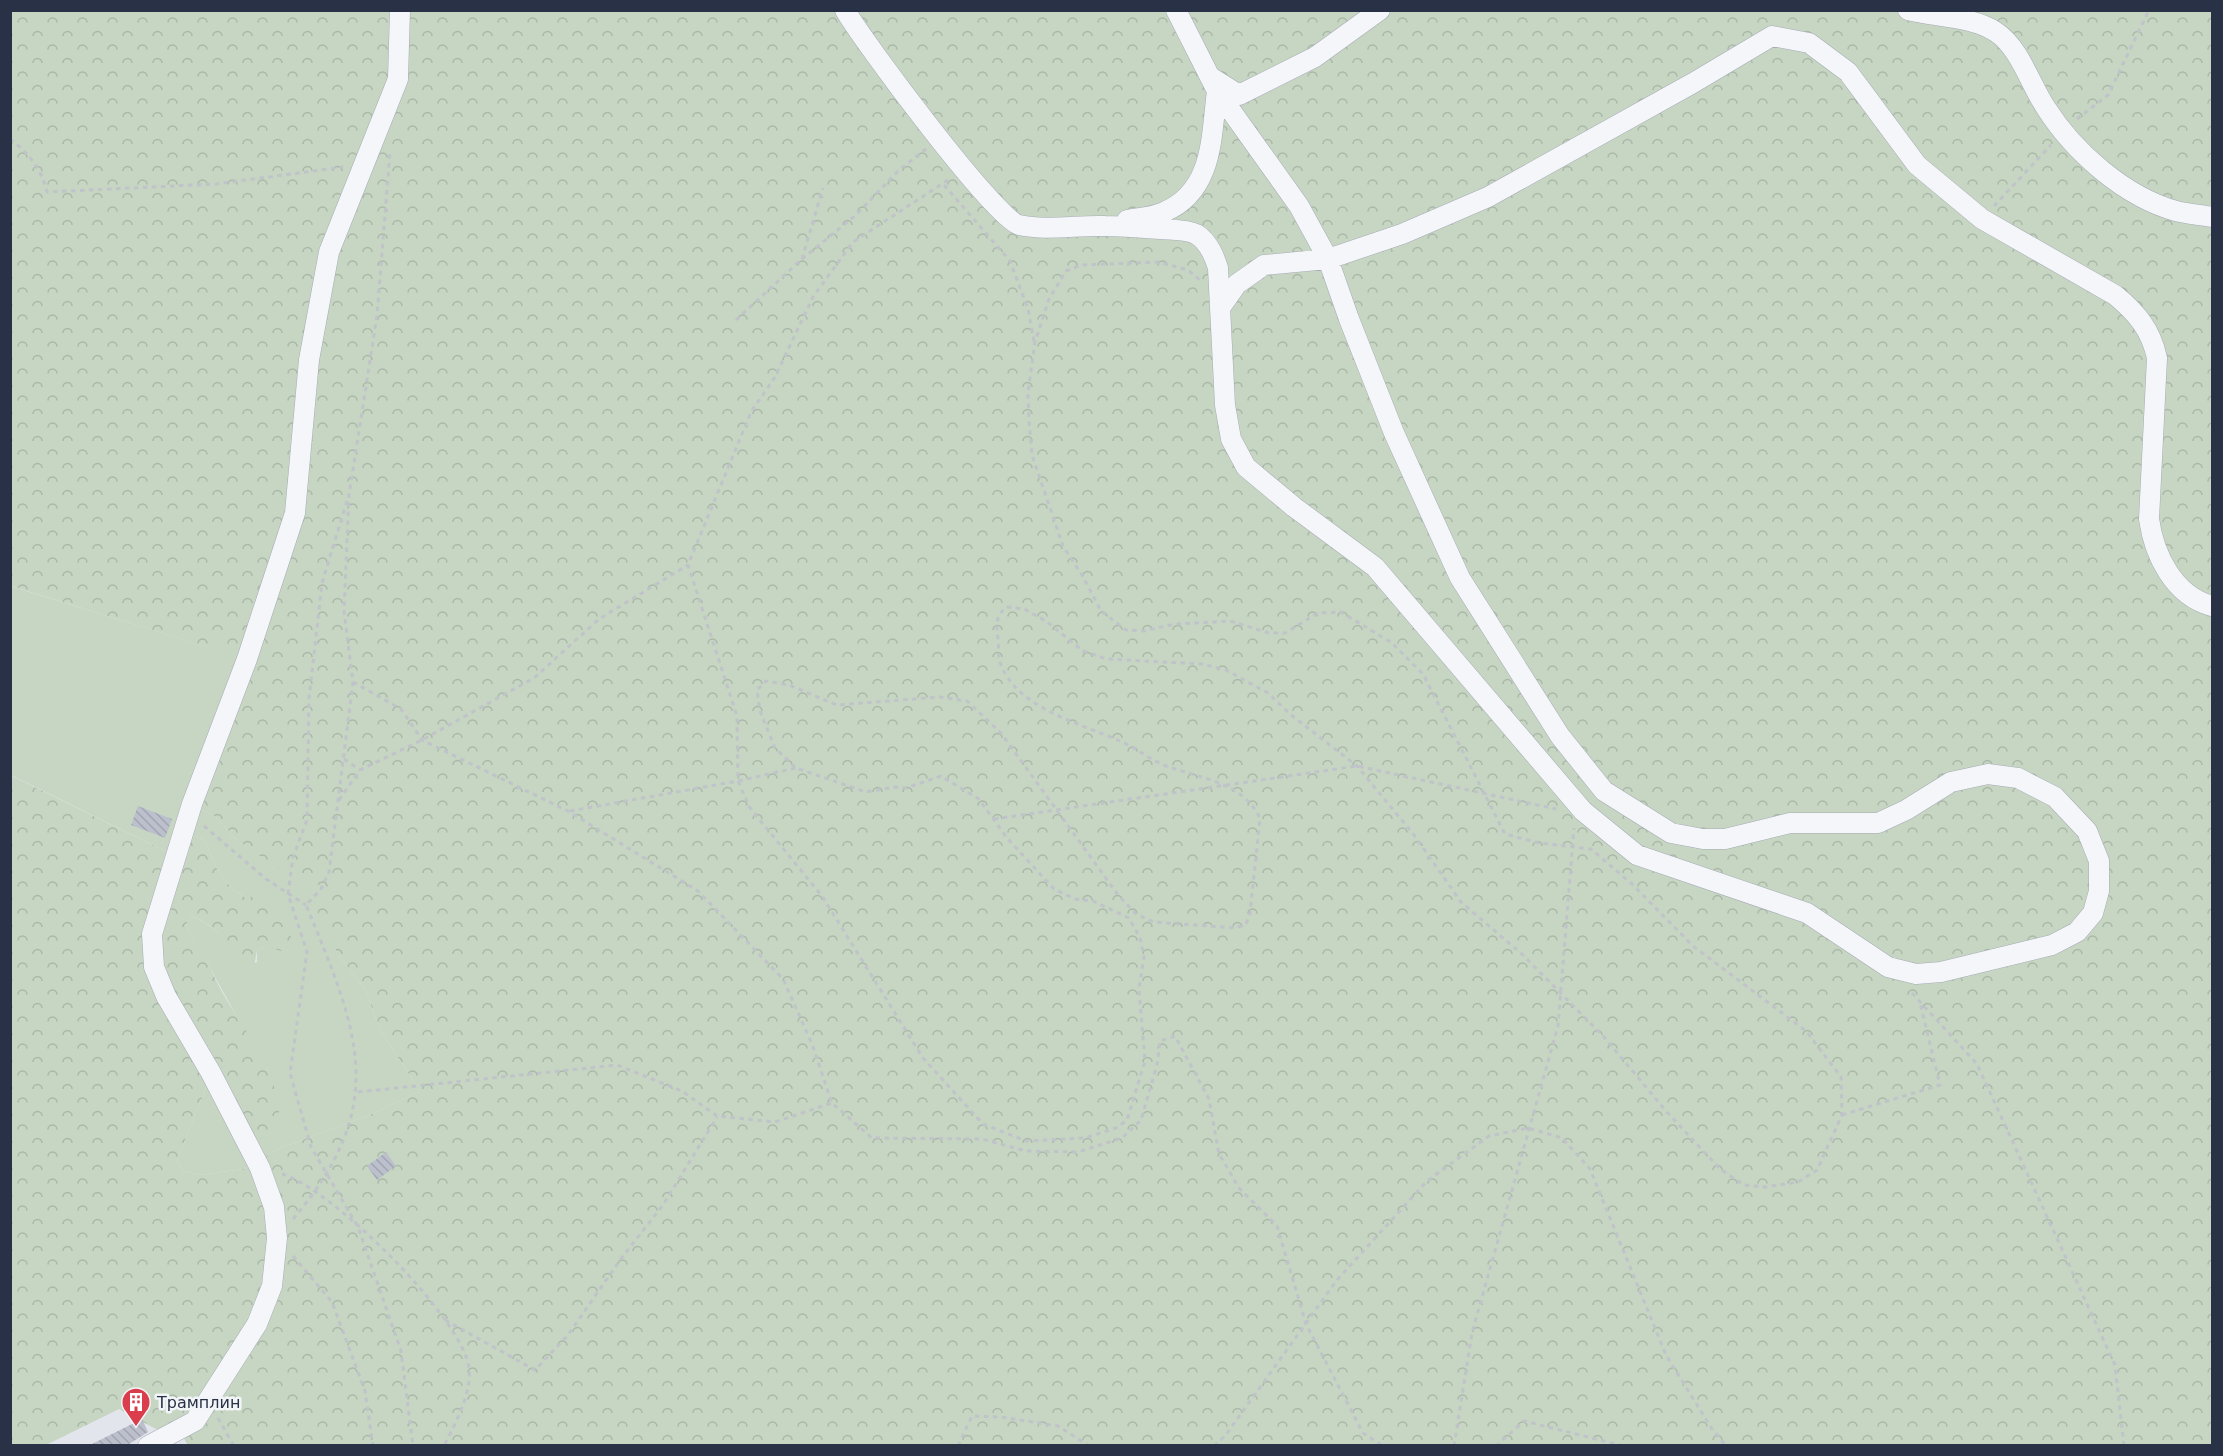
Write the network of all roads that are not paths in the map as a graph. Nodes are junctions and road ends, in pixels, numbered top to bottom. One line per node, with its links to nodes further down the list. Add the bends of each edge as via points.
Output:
1 (400, 10): 12 (street, via 398,79 328,252 309,360 296,513 248,659 190,812 152,934 154,967 166,996 260,1168 274,1207 277,1238 272,1286 257,1324 195,1421)
2 (845, 10): 8 (street, via 858,33 998,211 1017,225)
3 (1176, 10): 6 (street)
4 (1380, 10): 6 (street, via 1315,57 1239,95)
5 (1908, 10): 7 (street, via 1973,22 1996,32 2012,48 2046,109 2105,172 2166,207)
6 (1214, 84): 8 (street, via 1208,166 1195,187 1182,201 1163,212); 9 (street, via 1299,206)
7 (2212, 217)
8 (1104, 225): 10 (street, via 1196,234 1212,249 1218,268)
9 (1329, 259): 10 (street, via 1264,265 1237,284); 10 (street, via 1348,319 1394,433 1460,578 1560,736 1604,791 1671,833 1725,839 1791,823 1878,823 1951,782 1988,774 2018,778 2055,797 2088,831 2098,861 2099,891 2093,914 2077,932 2052,945 1941,972 1916,974 1888,967 1807,913 1637,855 1579,817 1375,567 1246,467 1231,439 1225,405); 11 (street, via 1402,234 1488,197 1772,36 1809,43 1848,72 1917,165 1982,219 2135,311 2152,337 2157,358 2149,519 2152,539 2164,568 2185,591)
10 (1220, 308)
11 (2212, 606)
12 (148, 1446)

